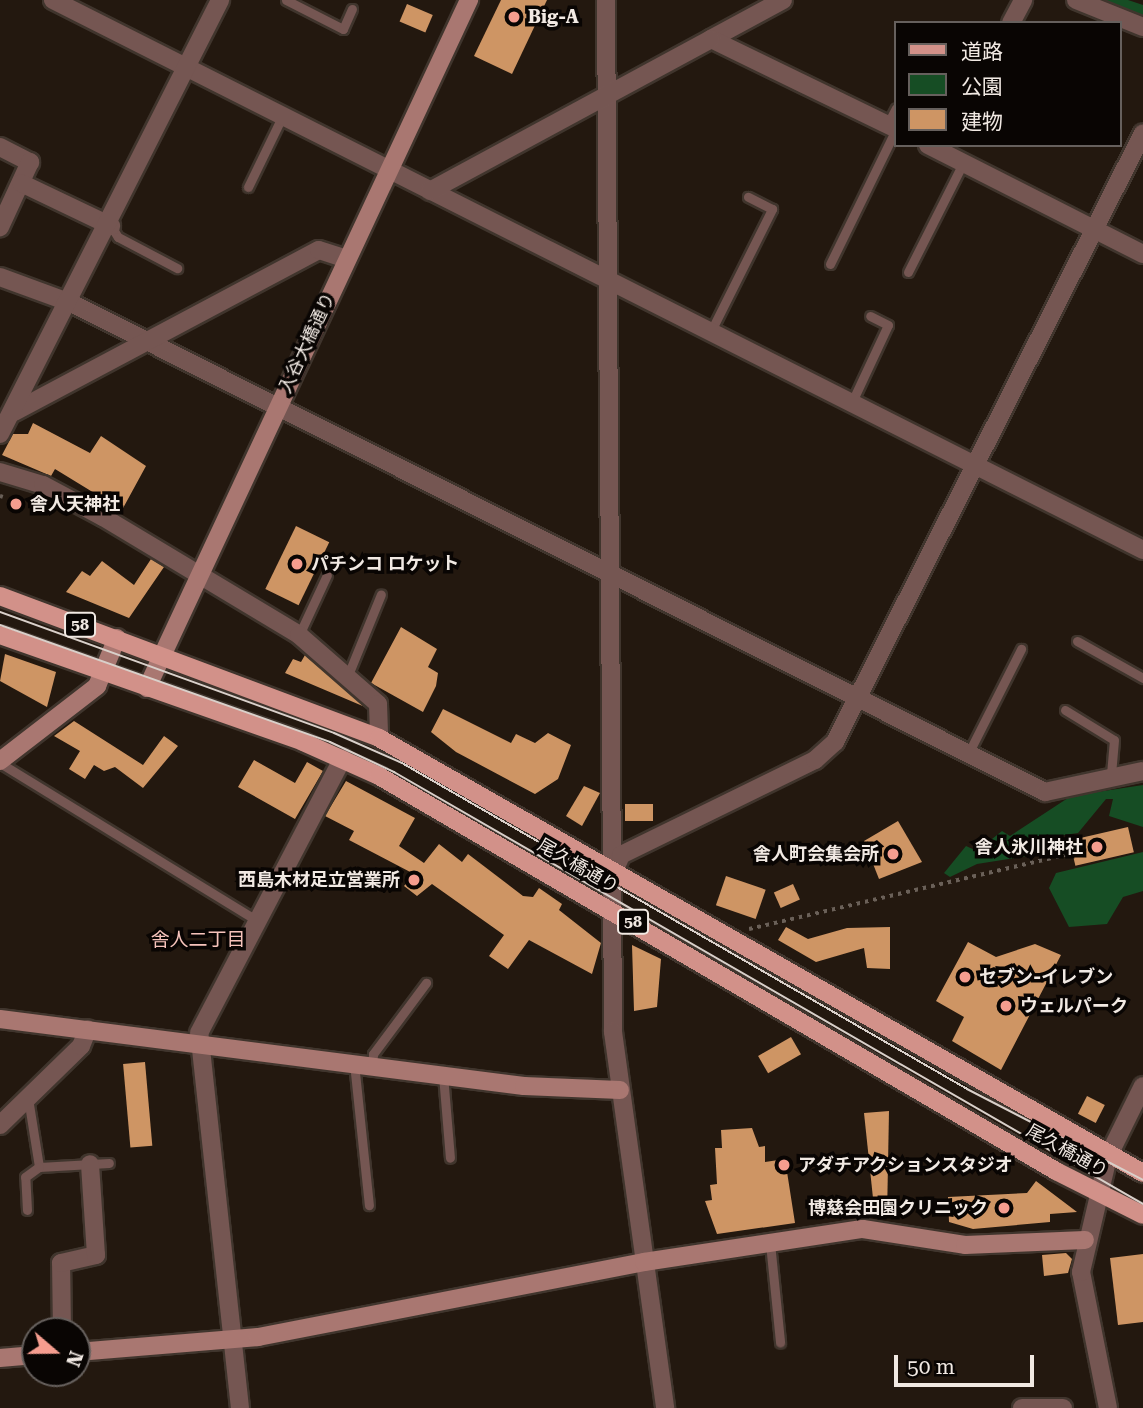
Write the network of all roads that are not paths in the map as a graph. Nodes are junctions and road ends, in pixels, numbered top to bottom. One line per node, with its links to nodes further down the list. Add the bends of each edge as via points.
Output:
1 (53, 0): 13 (street)
2 (220, 0): 13 (street)
3 (286, 0): 9 (lane, via 343,29)
4 (469, 0): 21 (street, 入谷大橋通り)
5 (606, 0): 14 (street)
6 (783, 0): 12 (street)
7 (1023, 0): 10 (street)
8 (1076, 0): 11 (street)
9 (352, 9)
10 (1012, 21)
11 (1143, 27)
12 (711, 39): 14 (street); 16 (street)
13 (188, 68): 15 (street); 26 (street)
14 (607, 96): 24 (street); 35 (street)
15 (282, 117): 21 (street); 23 (lane)
16 (893, 128): 31 (lane)
17 (1143, 133): 28 (street)
18 (0, 147): 22 (street, via 30,162)
19 (939, 148): 20 (street)
20 (963, 163): 28 (street); 33 (lane)
21 (389, 170): 24 (street); 30 (street, 入谷大橋通り)
22 (21, 183): 26 (street); 27 (street)
23 (248, 187)
24 (430, 191): 35 (street)
25 (748, 197): 38 (lane, via 772,209)
26 (111, 226): 32 (lane, via 118,237); 36 (street)
27 (0, 227)
28 (1096, 230): 29 (street); 44 (street)
29 (1143, 254)
30 (346, 259): 39 (street, via 319,250); 41 (street, 入谷大橋通り)
31 (830, 264)
32 (177, 268)
33 (908, 272)
34 (0, 277): 36 (street)
35 (609, 282): 38 (street); 49 (street)
36 (71, 303): 39 (street); 42 (street)
37 (870, 316): 40 (lane, via 888,325)
38 (710, 333): 40 (street)
39 (149, 343): 41 (street); 42 (street)
40 (851, 404): 44 (street)
41 (277, 408): 47 (street, 入谷大橋通り); 49 (street)
42 (13, 412): 43 (street)
43 (0, 433)
44 (974, 466): 46 (street); 62 (street)
45 (0, 472): 47 (street, via 43,485)
46 (1143, 550)
47 (200, 572): 53 (street); 57 (street, 入谷大橋通り)
48 (327, 575): 53 (lane)
49 (610, 576): 62 (street); 70 (street)
50 (381, 594): 59 (lane)
51 (0, 596): 54 (main road, 尾久橋通り / 58)
52 (0, 635): 58 (main road, 尾久橋通り / 58)
53 (299, 635): 59 (street)
54 (117, 638): 57 (main road, 尾久橋通り / 58); 58 (street)
55 (1077, 640): 60 (lane)
56 (1021, 649): 65 (lane)
57 (160, 654): 61 (street, 入谷大橋通り); 64 (main road, 尾久橋通り / 58)
58 (104, 672): 61 (main road, 尾久橋通り / 58); 67 (street, via 87,696)
59 (348, 674): 64 (street, via 378,704)
60 (1143, 678)
61 (147, 688): 66 (main road, 尾久橋通り / 58)
62 (856, 699): 65 (street); 70 (street, via 824,755 621,855)
63 (1065, 710): 69 (lane, via 1114,740)
64 (379, 738): 70 (main road, 尾久橋通り / 58)
65 (968, 755): 69 (street, via 1045,792)
66 (343, 758): 71 (main road, 尾久橋通り / 58); 72 (street)
67 (0, 762): 72 (lane)
68 (1143, 771): 69 (street)
69 (1111, 776)
70 (614, 870): 71 (street); 83 (main road, 尾久橋通り / 58)
71 (614, 911): 80 (street, via 612,1032); 89 (main road, 尾久橋通り / 58)
72 (256, 920): 76 (street)
73 (426, 983): 77 (lane)
74 (0, 1019): 75 (street)
75 (88, 1029): 76 (street); 81 (street, via 81,1046)
76 (199, 1043): 77 (street); 97 (street)
77 (363, 1065): 78 (street); 90 (lane)
78 (443, 1073): 80 (street, via 524,1086); 84 (lane)
79 (1143, 1086): 83 (street)
80 (620, 1090): 95 (street)
81 (28, 1098): 82 (street); 87 (lane, via 35,1111)
82 (0, 1125)
83 (1108, 1157): 88 (main road, 尾久橋通り / 58); 89 (street)
84 (450, 1158)
85 (109, 1163): 86 (lane)
86 (90, 1164): 87 (lane); 96 (street, via 96,1255 61,1263)
87 (39, 1167): 91 (lane, via 25,1177)
88 (1143, 1173)
89 (1100, 1194): 92 (main road, 尾久橋通り / 58); 93 (street)
90 (369, 1205)
91 (27, 1210)
92 (1143, 1215)
93 (1085, 1240): 94 (street, via 965,1245 863,1228); 106 (street, via 1081,1272)
94 (770, 1243): 95 (street); 98 (lane)
95 (644, 1262): 97 (street); 103 (street)
96 (62, 1317)
97 (232, 1339): 99 (street); 102 (street)
98 (780, 1342)
99 (91, 1351)
100 (21, 1356): 101 (street)
101 (0, 1358)
102 (240, 1408)
103 (665, 1408)
104 (1022, 1408): 105 (street)
105 (1063, 1408)
106 (1108, 1408)

